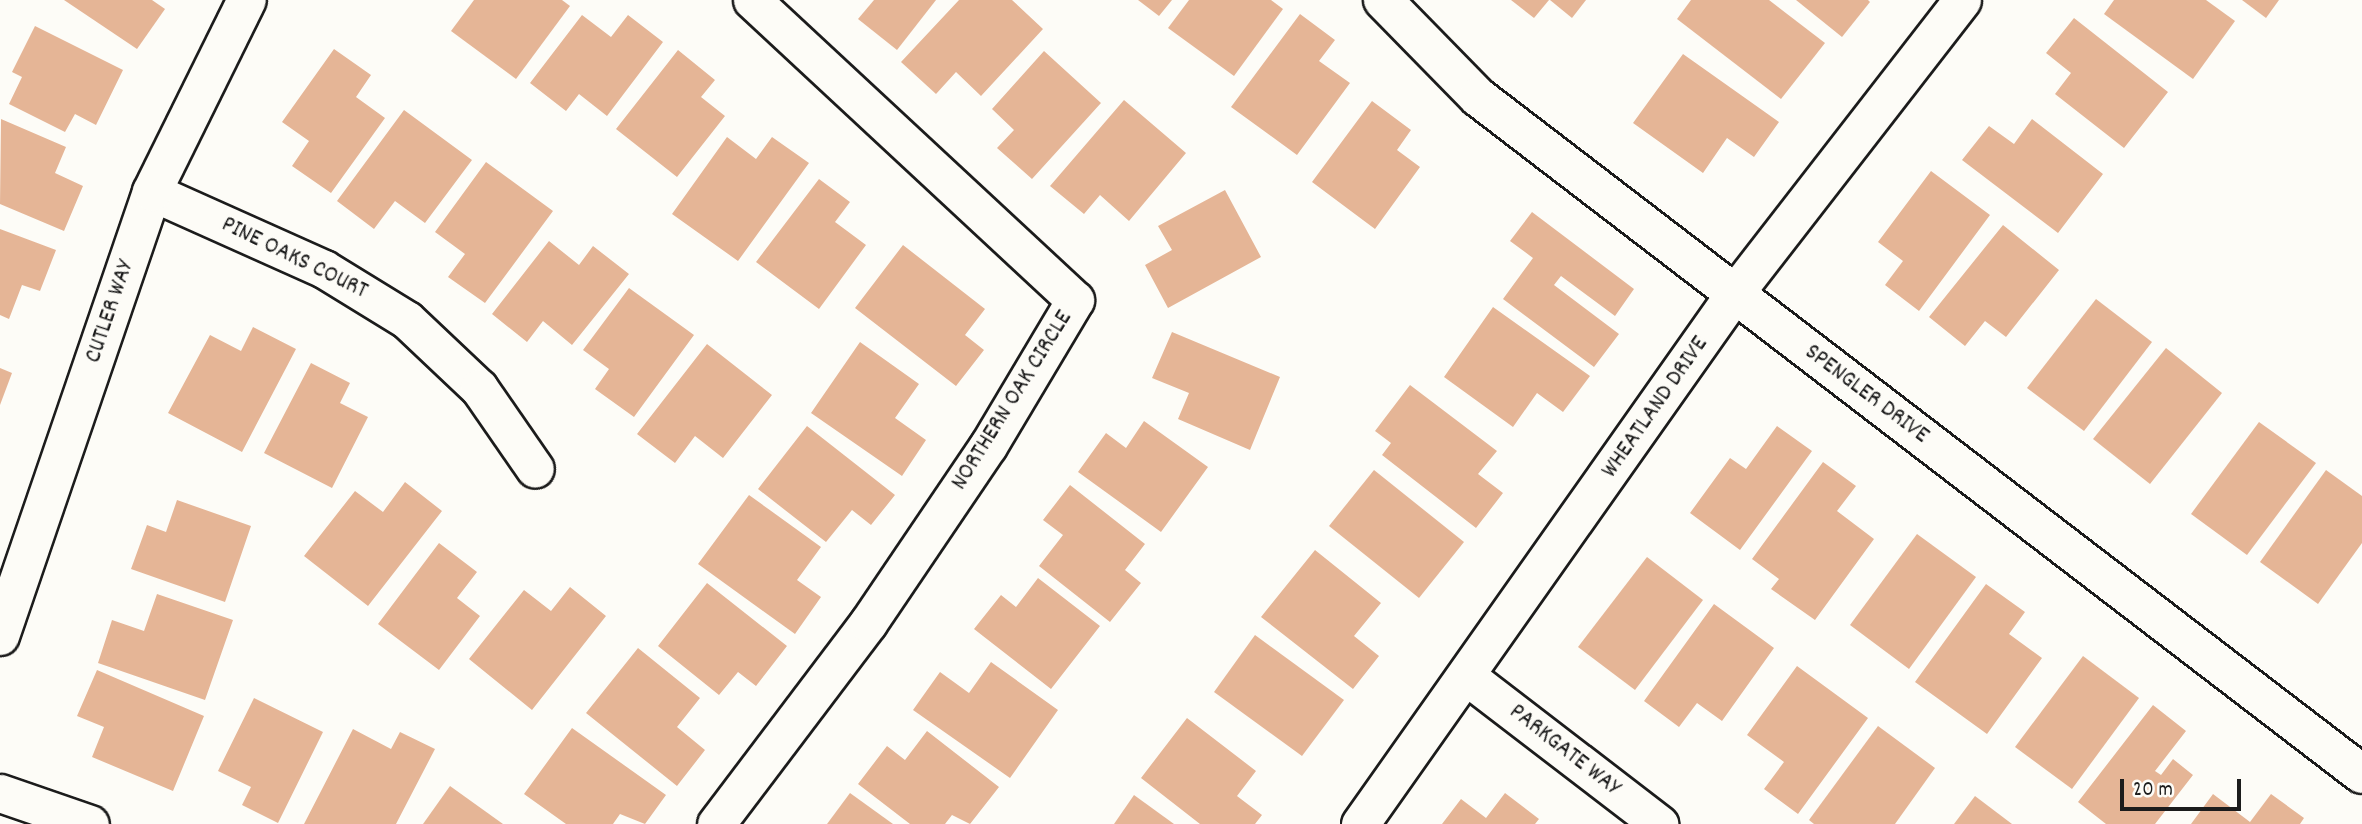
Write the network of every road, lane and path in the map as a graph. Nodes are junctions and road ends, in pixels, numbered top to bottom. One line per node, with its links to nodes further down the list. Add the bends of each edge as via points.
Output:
1 (247, 0): 5 (street, CUTLER WAY)
2 (752, 0): 13 (street, NORTHERN OAK CIRCLE, via 1075,300 988,446 869,623)
3 (1383, 0): 6 (street, SPENGLER DRIVE, via 1478,97)
4 (1962, 0): 6 (street, WHEATLAND DRIVE)
5 (152, 192): 7 (street, PINE OAKS COURT, via 324,269 407,320 479,388); 8 (street, CUTLER WAY)
6 (1734, 295): 9 (street, WHEATLAND DRIVE); 10 (street, SPENGLER DRIVE)
7 (534, 469)
8 (0, 636)
9 (1469, 678): 14 (street, WHEATLAND DRIVE); 15 (street, PARKGATE WAY)
10 (2362, 774)
11 (0, 793): 12 (street)
12 (90, 824)
13 (716, 824)
14 (1360, 824)
15 (1659, 824)

